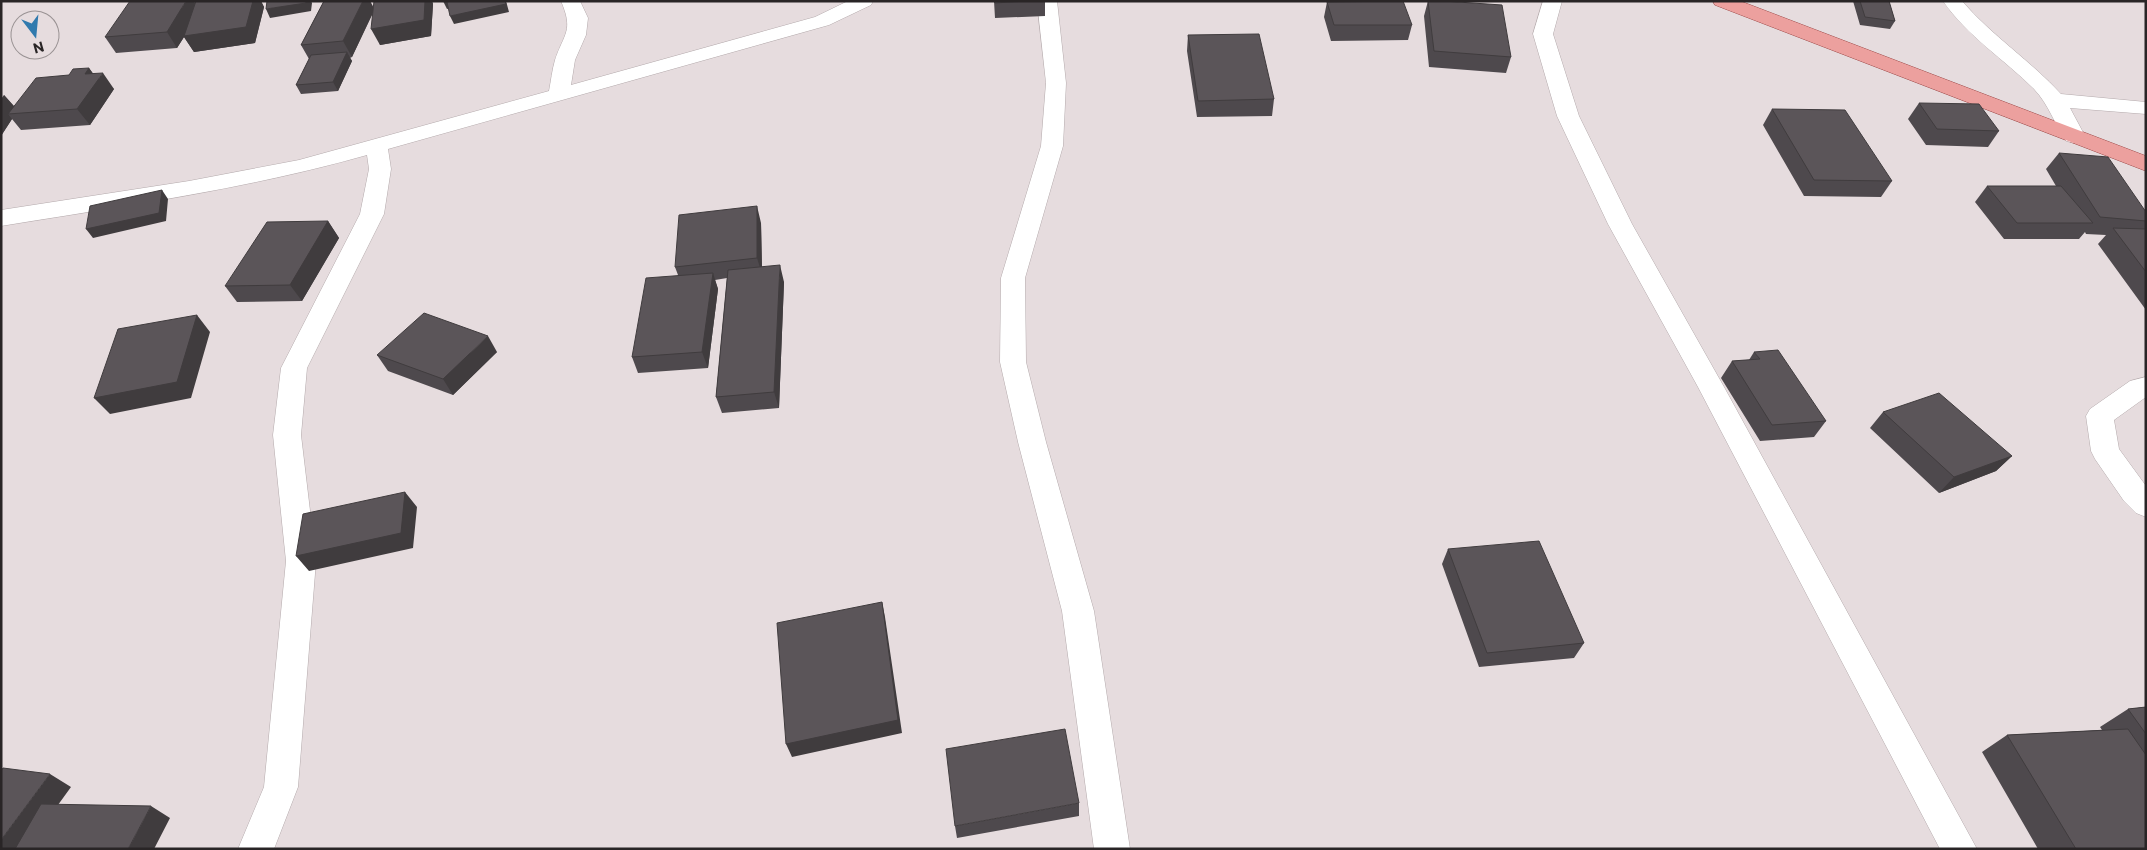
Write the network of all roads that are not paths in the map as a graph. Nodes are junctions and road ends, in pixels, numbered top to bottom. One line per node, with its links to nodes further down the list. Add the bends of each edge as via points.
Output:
1 (570, 1): 7 (street, via 578,18 576,35 565,60)
2 (864, 1): 7 (street, via 822,21)
3 (1047, 1): 17 (street, via 1056,83 1052,146 1012,278 1014,362 1078,611)
4 (1553, 1): 18 (street, via 1544,34 1568,116 1620,224)
5 (1722, 1): 10 (main road)
6 (1952, 1): 8 (street, via 1967,20 2021,65)
7 (558, 96): 11 (street)
8 (2054, 100): 9 (street); 10 (street)
9 (2146, 108)
10 (2074, 136): 12 (main road)
11 (376, 146): 13 (street, via 301,167 208,185); 16 (street, via 380,169 372,214 294,368 287,435 301,561 281,787)
12 (2146, 164)
13 (1, 218)
14 (2146, 387): 15 (street, via 2139,388 2100,416 2105,451)
15 (2146, 506)
16 (256, 849)
17 (1112, 849)
18 (1959, 849)

